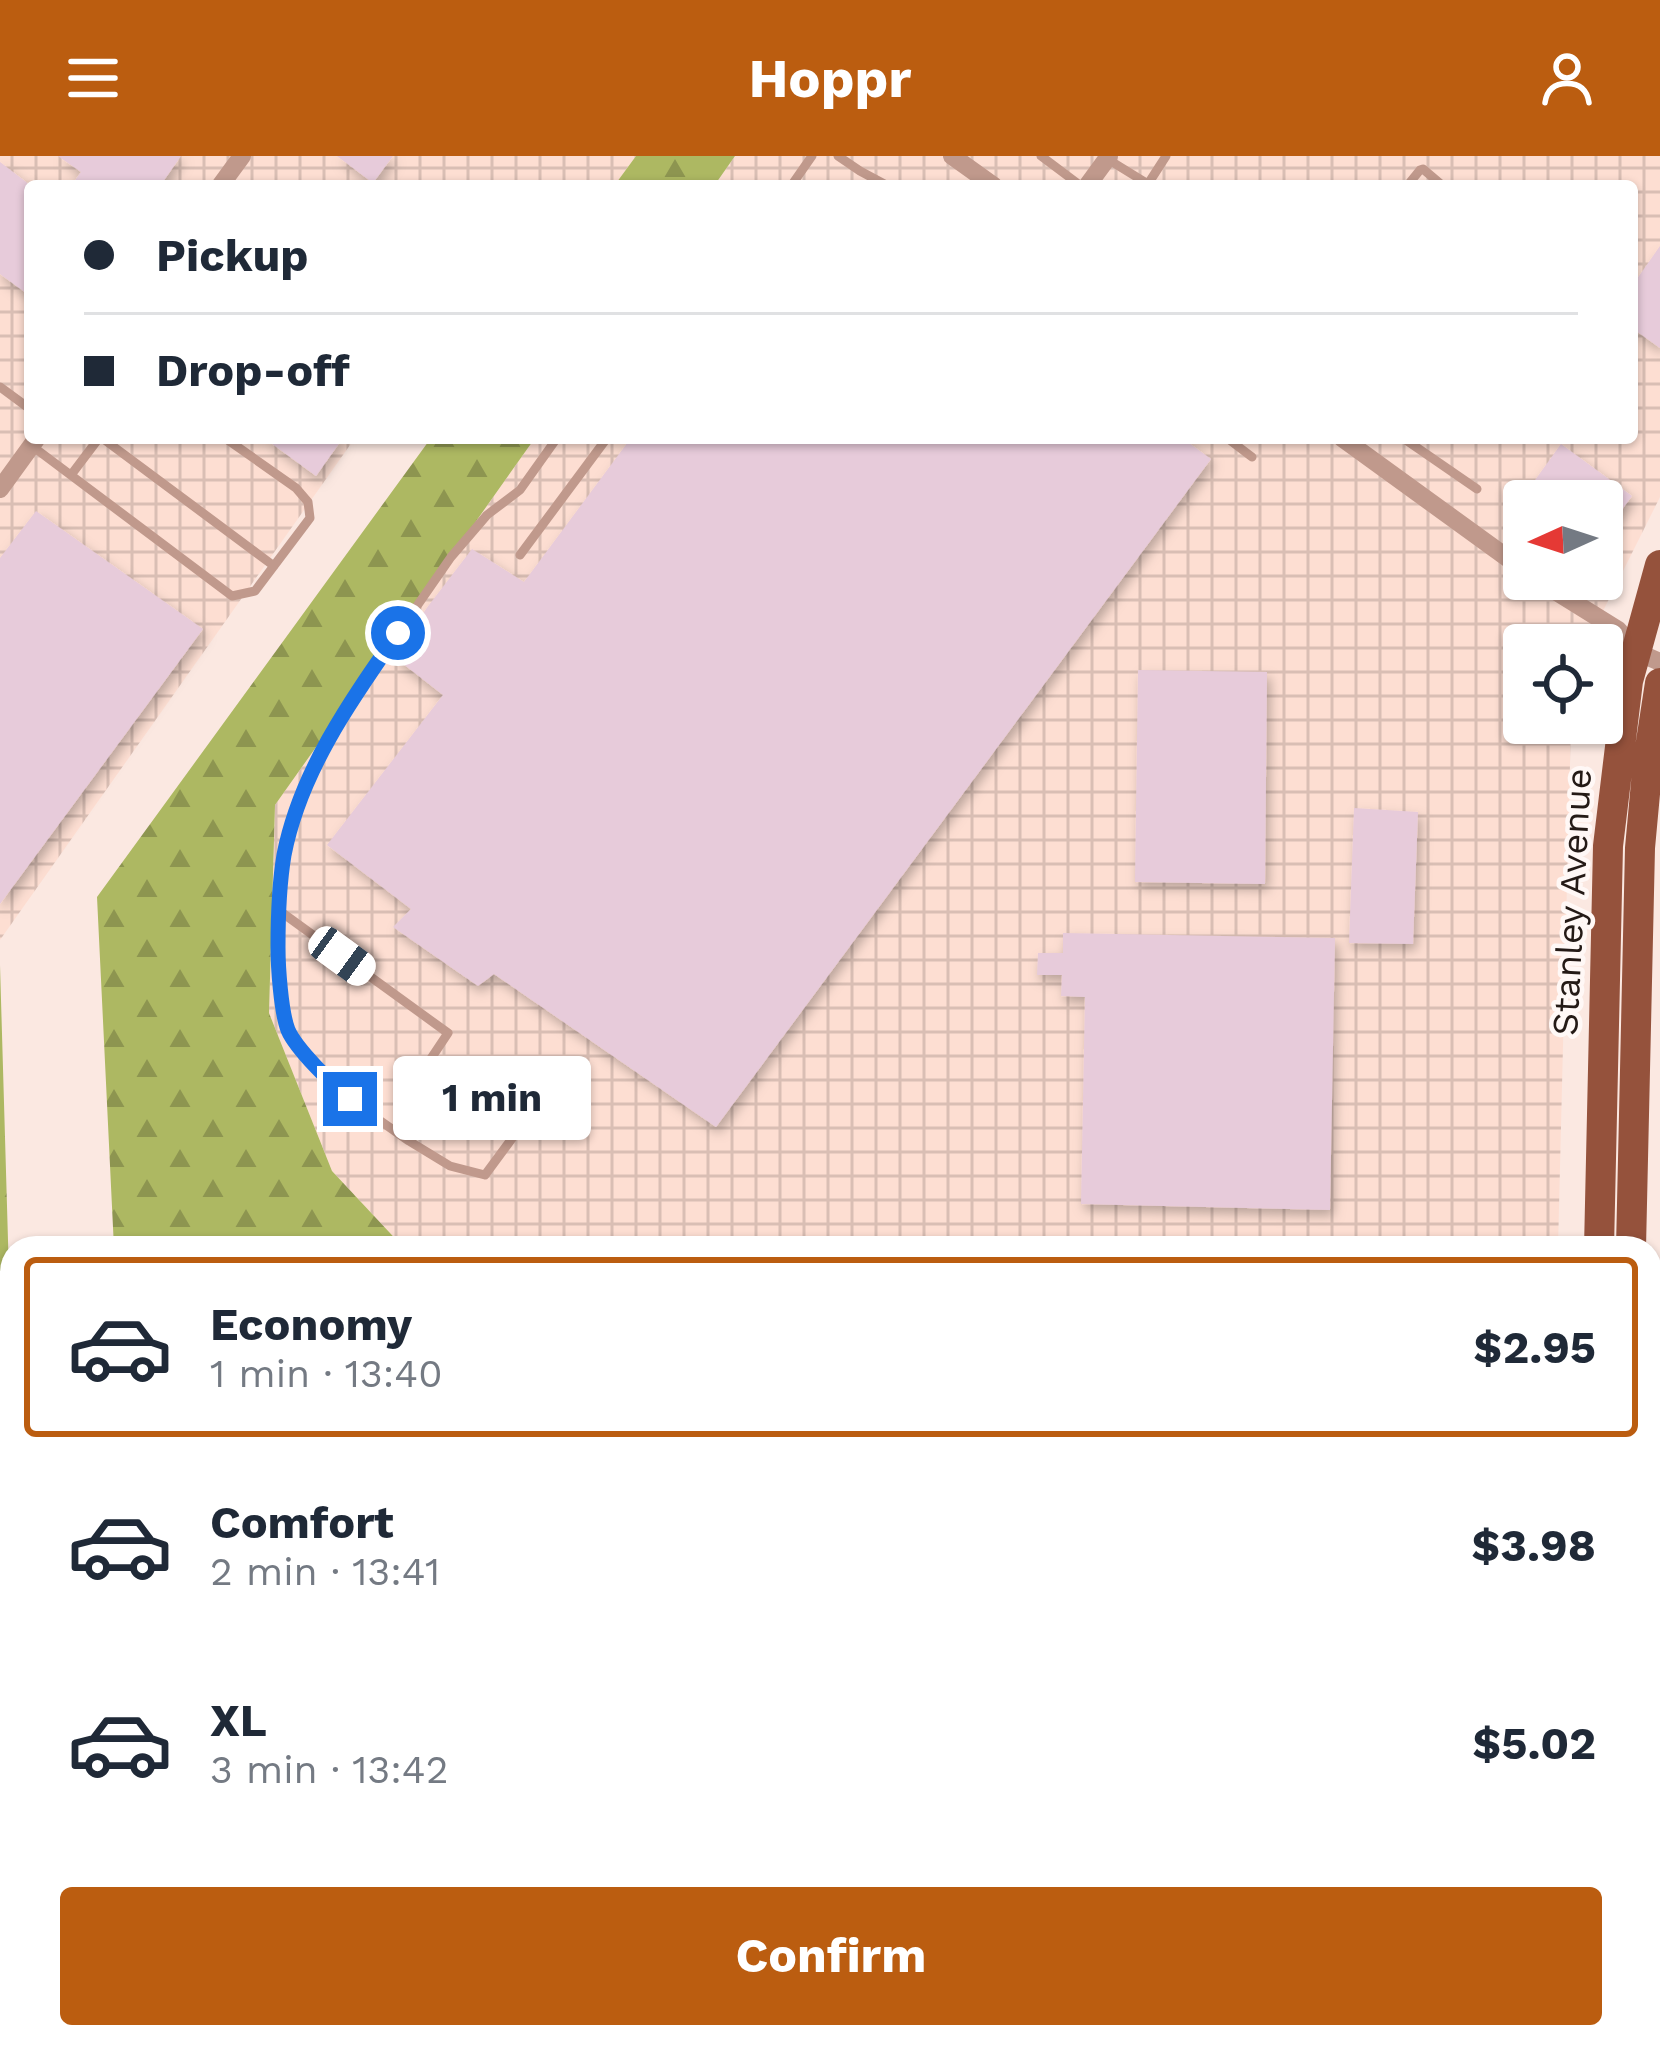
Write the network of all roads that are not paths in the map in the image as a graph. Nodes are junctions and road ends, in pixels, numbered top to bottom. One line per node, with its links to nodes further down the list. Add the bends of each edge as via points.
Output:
1 (838, 156): 5 (lane)
2 (952, 156): 6 (street)
3 (1041, 156): 7 (lane)
4 (1108, 158): 8 (lane)
5 (877, 180)
6 (986, 180)
7 (1075, 180)
8 (1142, 180)
9 (1412, 180): 10 (lane, via 1424,169)
10 (1436, 180)
11 (34, 444): 23 (street)
12 (37, 444): 22 (lane)
13 (95, 444): 22 (lane)
14 (108, 444): 28 (lane)
15 (234, 444): 28 (lane, via 308,502 310,518)
16 (553, 444): 31 (lane, via 520,490 451,557 335,724 285,851)
17 (602, 444): 25 (lane)
18 (1235, 444): 21 (lane)
19 (1350, 444): 26 (street)
20 (1412, 444): 24 (lane)
21 (1252, 457)
22 (70, 475): 28 (lane, via 232,596 254,591)
23 (0, 489)
24 (1477, 489)
25 (520, 554)
26 (1503, 555)
27 (1660, 565): 30 (main road, Stanley Avenue, via 1649,596)
28 (274, 566)
29 (1570, 600): 30 (street)
30 (1653, 664): 32 (main road, Stanley Avenue, via 1628,681 1608,846); 33 (main road, Stanley Avenue, via 1640,848)
31 (278, 909): 31 (lane, via 288,1031 350,1099 450,1166 485,1175 517,1133 426,1066 448,1033)
32 (1599, 1236)
33 (1631, 1236)

